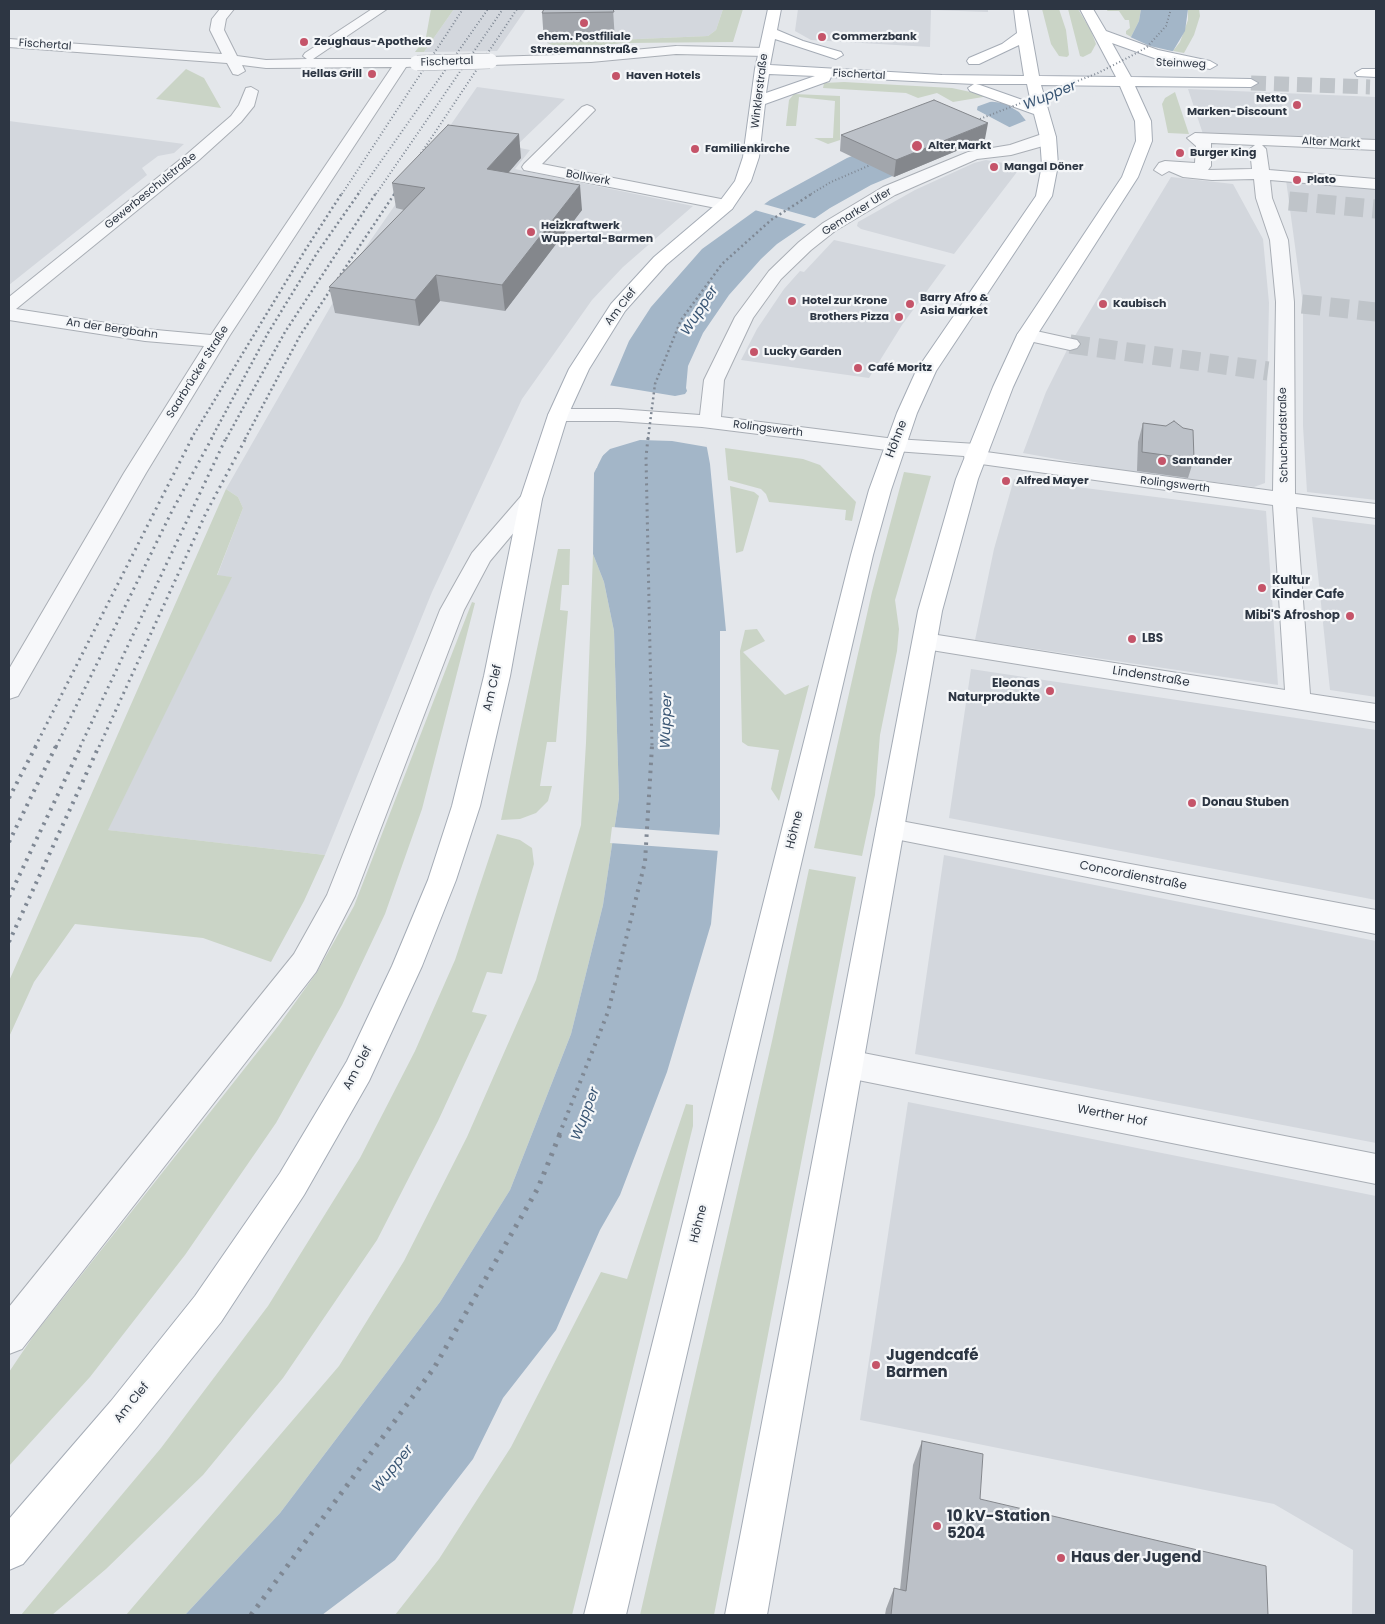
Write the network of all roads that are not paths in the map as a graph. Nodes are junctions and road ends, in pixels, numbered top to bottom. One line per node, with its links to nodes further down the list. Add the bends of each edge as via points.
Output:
1 (227, 9): 6 (street, via 219,19)
2 (381, 9): 17 (street)
3 (774, 9): 7 (main road, Winklerstraße)
4 (1021, 9): 8 (main road, Höhne)
5 (1087, 9): 9 (main road)
6 (217, 30): 11 (street); 15 (street)
7 (769, 32): 12 (main road, Winklerstraße); 13 (main road)
8 (1024, 35): 19 (main road, via 1007,48); 20 (main road, Höhne)
9 (1107, 40): 22 (main road); 25 (main road)
10 (9, 42): 11 (street, Fischertal)
11 (156, 52): 15 (street, Fischertal)
12 (765, 52): 13 (main road, Fischertal); 16 (street, Fischertal, via 676,50); 29 (main road, Winklerstraße)
13 (836, 55): 14 (main road, Fischertal)
14 (855, 56)
15 (230, 58): 17 (street, Fischertal, via 266,64); 35 (street)
16 (591, 58): 23 (street, Fischertal, bridge); 26 (street, Fischertal)
17 (311, 60): 23 (street, Fischertal); 35 (street, via 286,69)
18 (956, 60): 19 (main road)
19 (974, 61): 20 (main road)
20 (1028, 62): 21 (main road); 32 (main road, Höhne)
21 (1047, 62)
22 (1181, 62): 25 (main road, Steinweg); 27 (main road, Steinweg)
23 (409, 63): 50 (street, Saarbrücker Straße)
24 (1100, 63): 25 (main road)
25 (1117, 63): 34 (main road)
26 (675, 65)
27 (1227, 66)
28 (743, 68): 29 (street, Fischertal)
29 (762, 69): 30 (main road, Fischertal); 37 (main road, Winklerstraße)
30 (840, 74): 31 (main road, Fischertal); 37 (main road, via 810,81)
31 (942, 79): 32 (main road, Fischertal); 40 (main road, via 995,94)
32 (1034, 80): 34 (main road, Fischertal); 40 (main road, Höhne)
33 (1250, 83): 36 (main road, Steinweg, via 1187,82)
34 (1129, 87): 36 (main road, Steinweg); 39 (main road)
35 (251, 91): 48 (street, Gewerbeschulstraße, via 246,106 236,119)
36 (1153, 94): 39 (main road)
37 (759, 101): 47 (main road, Winklerstraße, via 751,157 743,181)
38 (587, 110): 47 (street, Bollwerk, via 530,168)
39 (1143, 121): 49 (main road, via 1144,141 1130,177)
40 (1044, 124): 53 (street, Gemarker Ufer, via 1026,146 982,153 956,162 889,191 829,227 775,275 744,317 714,380); 54 (main road, Höhne, via 1050,165 1044,196 926,371)
41 (1376, 145): 43 (street, Alter Markt, via 1195,138 1213,143)
42 (1258, 149): 43 (street, Alter Markt); 44 (street, Alter Markt); 45 (street)
43 (1210, 151): 45 (street, via 1214,166 1193,171 1164,168 1212,175)
44 (1376, 157)
45 (1260, 174): 46 (street); 57 (street, Schuchardstraße, via 1272,199 1294,303 1275,372)
46 (1376, 184)
47 (728, 202): 52 (main road, Am Clef, via 660,261 618,308 579,369)
48 (9, 307): 50 (street, An der Bergbahn, via 145,334)
49 (1028, 335): 51 (street); 55 (main road)
50 (217, 341): 60 (street, Saarbrücker Straße)
51 (1070, 344)
52 (558, 415): 53 (street, Rolingswerth); 56 (main road, Am Clef)
53 (706, 421): 54 (street, Rolingswerth)
54 (895, 445): 55 (street, Rolingswerth); 69 (main road, Höhne, via 862,555)
55 (975, 453): 57 (street, Rolingswerth, via 1116,478); 59 (main road, via 930,611)
56 (531, 499): 67 (street, Am Clef, via 480,558 452,610 341,896 305,963); 68 (main road, Am Clef, via 497,676 466,806 442,880 408,966 358,1071 292,1184 208,1309)
57 (1284, 499): 58 (street, Rolingswerth); 61 (street, Schuchardstraße)
58 (1376, 511)
59 (925, 641): 61 (street, Lindenstraße); 63 (main road)
60 (9, 690)
61 (1298, 700): 62 (street, Lindenstraße)
62 (1376, 713)
63 (890, 830): 64 (street, Concordienstraße); 65 (main road)
64 (1376, 922)
65 (848, 1064): 66 (street, Werther Hof); 70 (main road)
66 (1376, 1169)
67 (9, 1336)
68 (9, 1550)
69 (605, 1615)
70 (746, 1615)

